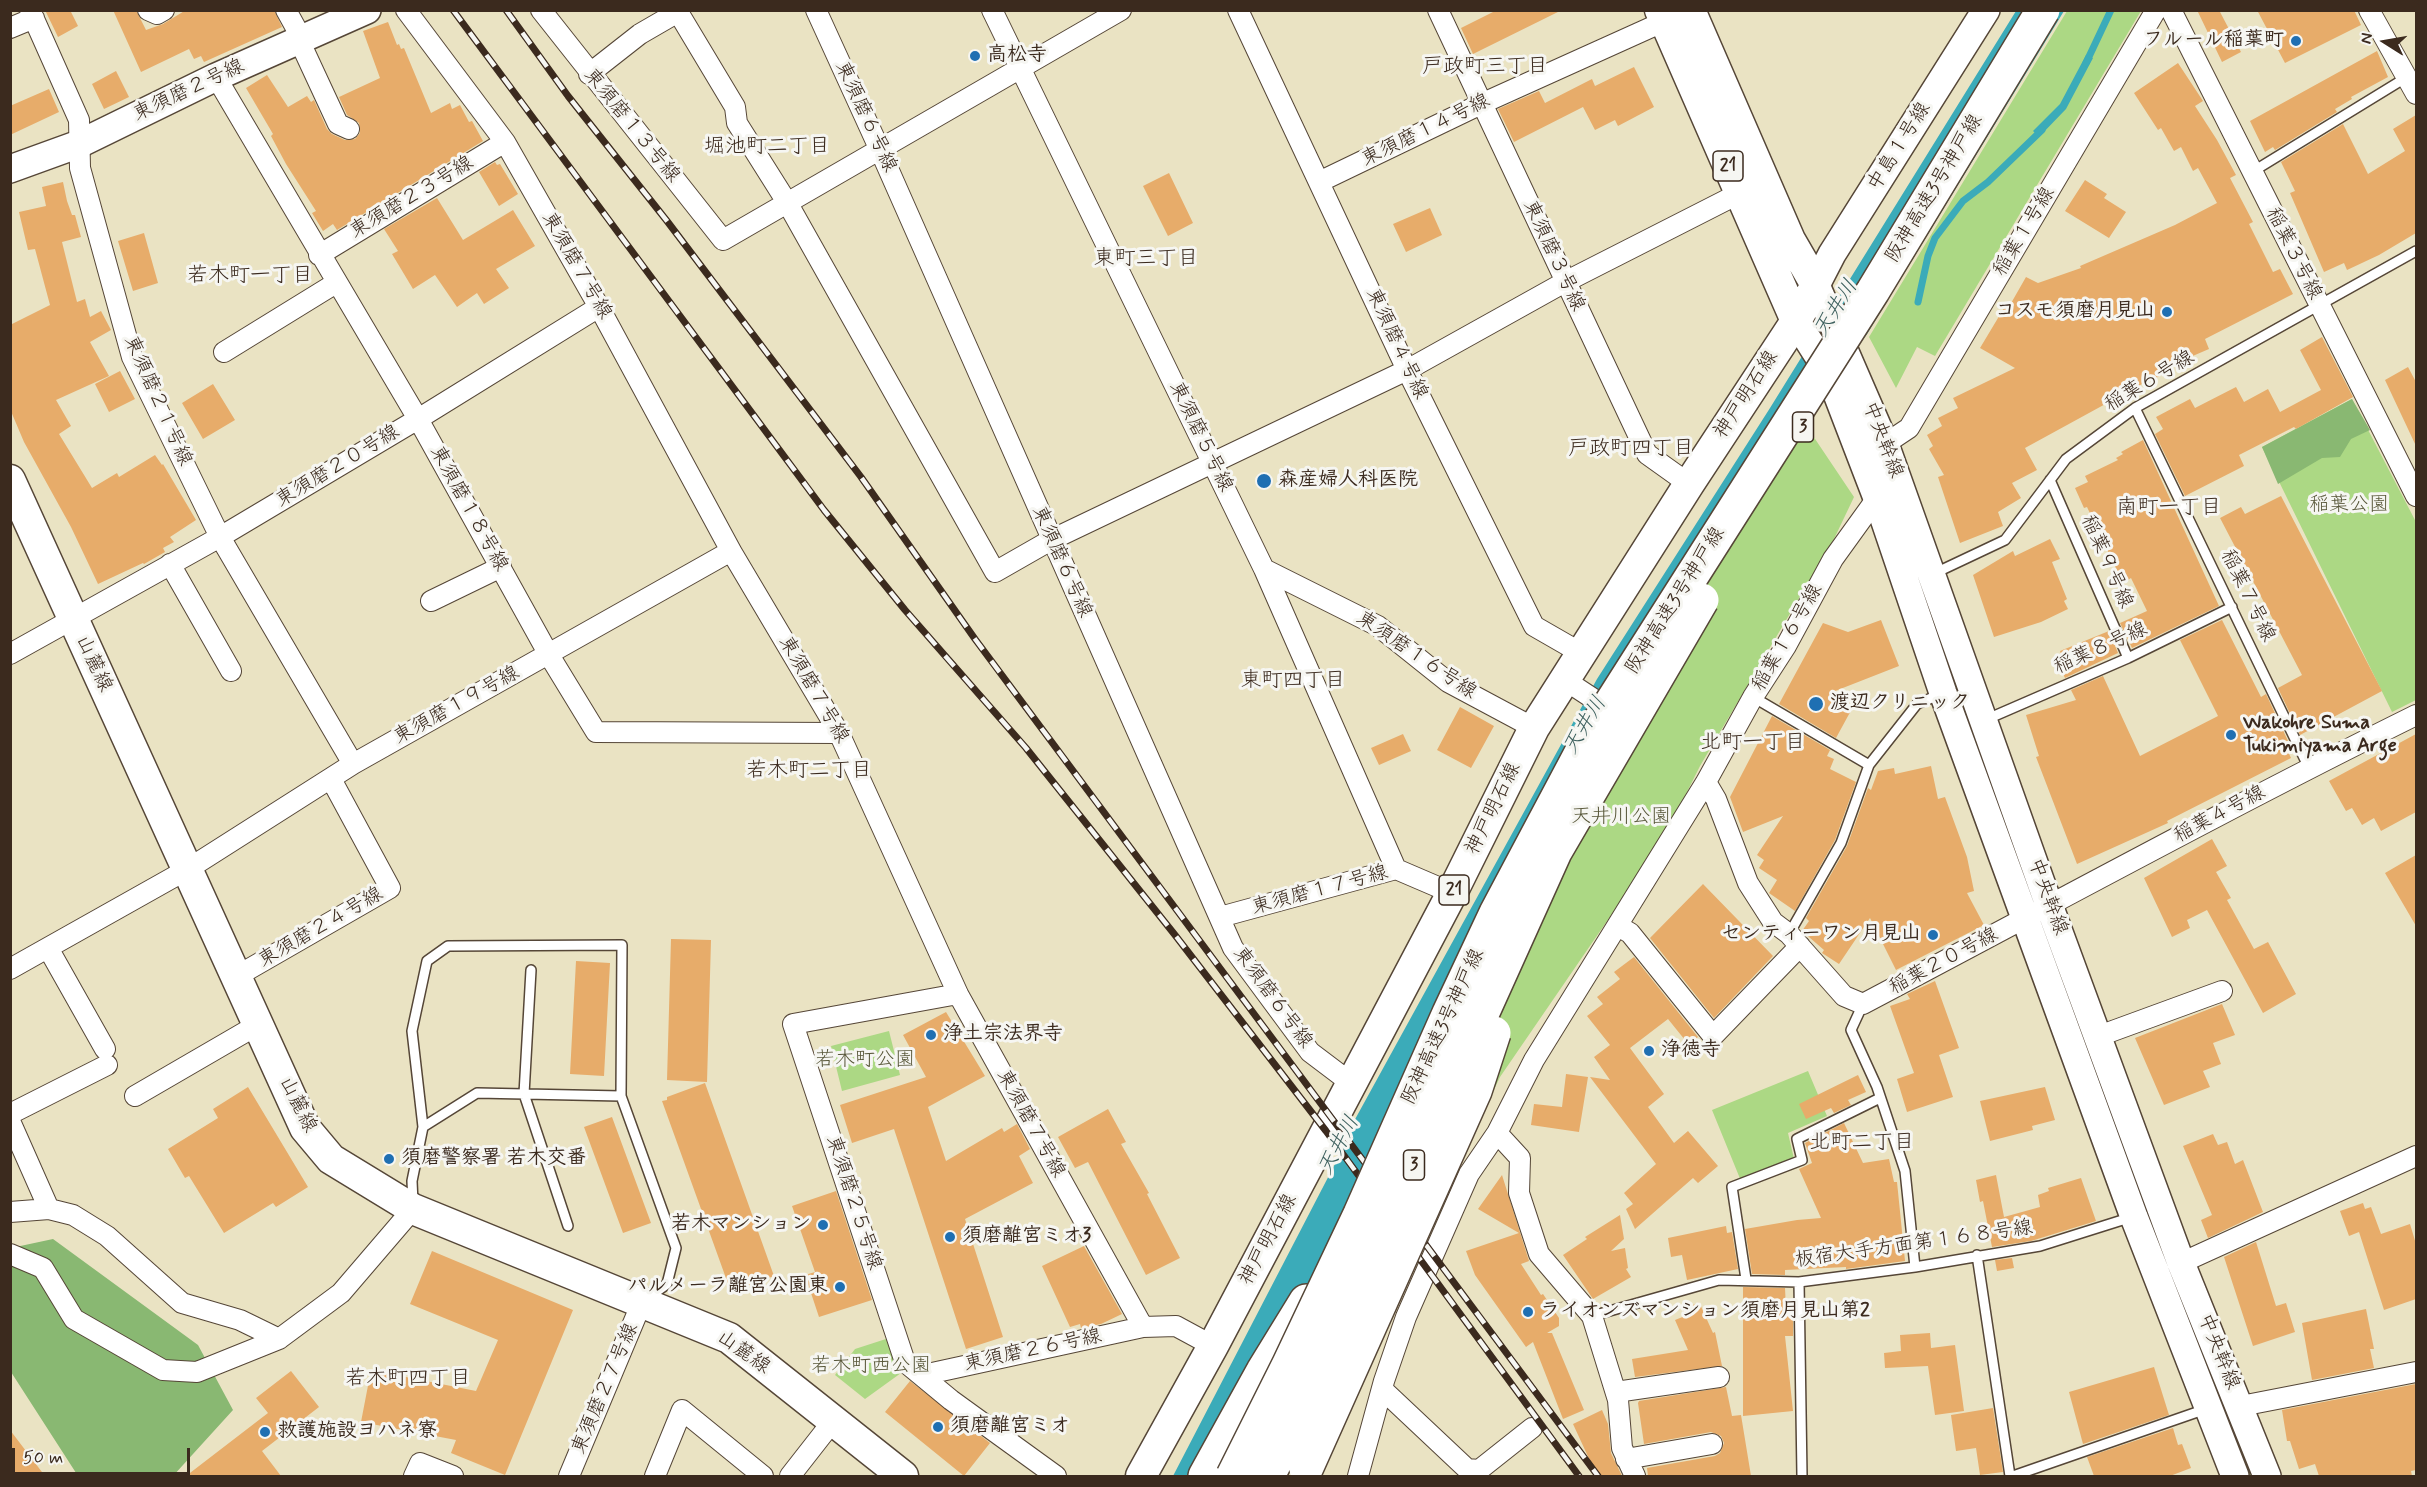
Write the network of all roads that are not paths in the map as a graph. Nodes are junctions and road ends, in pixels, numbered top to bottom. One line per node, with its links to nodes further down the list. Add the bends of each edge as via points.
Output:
1 (148, 10): 2 (street, via 158,14)
2 (164, 10)
3 (286, 10): 21 (street)
4 (367, 10): 21 (street, 東須磨２号線)
5 (406, 10): 28 (street, 東須磨７号線)
6 (541, 10): 23 (street, 東須磨１３号線)
7 (816, 10): 30 (street, 東須磨６号線)
8 (992, 10): 22 (street, 東須磨５号線)
9 (1121, 10): 22 (street)
10 (1238, 10): 33 (street, 東須磨４号線)
11 (1438, 10): 26 (street, 東須磨３号線)
12 (1986, 10): 40 (street, 中島１号線)
13 (2043, 10): 114 (highway, 阪神高速3号神戸線 / 3, bridge, via 1873,291 1590,736 1496,913)
14 (2064, 10): 83 (highway, 阪神高速3号神戸線 / 3, bridge, via 1801,431)
15 (2156, 10): 48 (street, 稲葉１号線, via 1909,428)
16 (2171, 10): 32 (street, 稲葉３号線)
17 (2369, 10): 25 (street)
18 (32, 14): 20 (street); 29 (street, 東須磨２１号線, via 79,120)
19 (1671, 14): 26 (street, 東須磨１４号線); 34 (main road, 21); 40 (main road, 21)
20 (10, 28)
21 (300, 40): 24 (street, 東須磨２号線); 27 (street, via 338,124)
22 (1020, 69): 30 (street); 49 (street, 東須磨５号線)
23 (589, 74): 35 (street, 東須磨１３号線, via 723,240); 35 (street, via 640,34 678,12 735,107 736,123)
24 (216, 77): 29 (street, 東須磨２号線); 37 (street, 東須磨１８号線)
25 (2412, 85): 32 (lane)
26 (1481, 104): 33 (street, 東須磨１４号線); 38 (street, 東須磨３号線)
27 (350, 129)
28 (505, 142): 37 (street, 東須磨２３号線); 41 (street, 東須磨７号線)
29 (79, 144): 31 (street, 東須磨２号線); 55 (street, 東須磨２１号線, via 80,168 132,357)
30 (879, 148): 35 (street); 56 (street, 東須磨６号線)
31 (10, 169)
32 (2252, 172): 42 (street, 稲葉３号線)
33 (1319, 182): 45 (street, 東須磨４号線)
34 (1740, 193): 38 (street); 43 (main road, 21)
35 (788, 204): 56 (street, via 994,572)
36 (2416, 251): 42 (lane, 稲葉６号線)
37 (319, 255): 39 (street, 東須磨１８号線)
38 (1565, 282): 45 (street); 52 (street, 東須磨３号線, via 1647,454)
39 (336, 283): 44 (street); 47 (street, 東須磨１８号線)
40 (1816, 285): 43 (main road, 神戸明石線 / 21); 48 (street, 中央幹線)
41 (599, 307): 47 (street, 東須磨２０号線); 57 (street, 東須磨７号線)
42 (2319, 307): 46 (lane, 稲葉６号線); 53 (street, 稲葉３号線)
43 (1796, 321): 52 (main road, 神戸明石線 / 21); 54 (street, 中央幹線, via 1829,374)
44 (224, 352)
45 (1407, 370): 49 (street); 65 (street, 東須磨４号線, via 1534,626)
46 (2135, 408): 51 (lane, 稲葉６号線, via 2066,459); 63 (lane, 稲葉７号線)
47 (418, 419): 55 (street, 東須磨２０号線); 59 (street, 東須磨１８号線)
48 (1885, 444): 61 (street, 中央幹線)
49 (1214, 463): 56 (street); 60 (street, 東須磨５号線)
50 (10, 480): 64 (main road, 山麓線)
51 (2050, 480): 61 (lane, 稲葉６号線, via 2005,540); 68 (lane, 稲葉９号線)
52 (1689, 484): 65 (main road, 神戸明石線 / 21)
53 (2416, 496)
54 (1877, 498): 71 (street, 中央幹線); 72 (street, 稲葉１６号線, via 1833,559)
55 (220, 537): 58 (street, 東須磨２０号線); 78 (street, 東須磨２１号線)
56 (1051, 540): 88 (street, 東須磨６号線)
57 (731, 551): 67 (street, 東須磨１９号線); 77 (street, 東須磨７号線)
58 (170, 564): 64 (street, 東須磨２０号線); 69 (street)
59 (501, 567): 62 (street); 67 (street, 東須磨１８号線)
60 (1264, 569): 76 (street, 東須磨１６号線, via 1378,626 1448,682); 85 (street, 東須磨５号線)
61 (1930, 575): 75 (street, 中央幹線)
62 (431, 601)
63 (2232, 607): 68 (lane, 稲葉８号線); 80 (lane, 稲葉７号線)
64 (72, 619): 66 (street, 東須磨２０号線); 84 (main road, 山麓線)
65 (1581, 653): 76 (main road, 神戸明石線 / 21)
66 (10, 654)
67 (549, 655): 77 (street, 東須磨１８号線, via 596,732); 78 (street, 東須磨１９号線)
68 (2128, 658): 75 (lane, 稲葉８号線)
69 (231, 671)
70 (1577, 688): 74 (street)
71 (1943, 693): 79 (lane, via 1917,704); 89 (street, 中央幹線)
72 (1754, 697): 79 (lane); 82 (street, 稲葉１６号線)
73 (2416, 715): 80 (street, 稲葉４号線)
74 (1626, 720)
75 (1983, 720): 87 (street, 中央幹線)
76 (1534, 728): 86 (main road, 神戸明石線 / 21)
77 (839, 733): 97 (street, 東須磨７号線)
78 (353, 764): 81 (street, 東須磨１９号線)
79 (1869, 765): 91 (lane, via 1841,843)
80 (2309, 768): 87 (street, 稲葉４号線)
81 (331, 779): 84 (street, 東須磨１９号線); 95 (street, 東須磨２４号線, via 390,888)
82 (1706, 782): 90 (street, 稲葉１６号線); 91 (street, via 1748,883 1773,922)
83 (1555, 852): 139 (highway, bridge, via 1474,1091); 151 (highway, 阪神高速3号神戸線 / 3, bridge, via 1319,1376)
84 (188, 869): 92 (street, 東須磨１９号線); 95 (main road, 山麓線)
85 (1396, 869): 86 (street, 東須磨１７号線); 88 (street, 東須磨１７号線)
86 (1452, 893): 101 (main road, 神戸明石線 / 21)
87 (2049, 905): 89 (street, 稲葉４号線); 100 (street, 中央幹線)
88 (1220, 917): 101 (street, 東須磨６号線, via 1233,948 1310,1052)
89 (2025, 919): 98 (street, 稲葉２０号線); 115 (street, 中央幹線)
90 (1618, 926): 91 (street, via 1630,933 1713,1036); 109 (street, 稲葉１６号線, via 1527,1071)
91 (1795, 940): 98 (street, via 1844,996)
92 (48, 948): 93 (street, 東須磨１９号線); 106 (street, via 106,1057)
93 (10, 969)
94 (531, 970): 102 (lane)
95 (237, 976): 99 (main road, 山麓線)
96 (2222, 991): 100 (street)
97 (958, 994): 125 (street, 東須磨７号線); 129 (street, 東須磨２５号線, via 793,1024 905,1362)
98 (1863, 1004): 105 (lane, via 1851,1030)
99 (259, 1024): 103 (street); 112 (main road, 山麓線, via 305,1128 331,1159)
100 (2099, 1036): 119 (street, 中央幹線)
101 (1351, 1083): 127 (main road, 神戸明石線 / 21)
102 (524, 1094): 104 (lane); 108 (lane, via 477,1093); 116 (lane)
103 (135, 1096)
104 (621, 1096): 108 (lane, via 622,945 448,946 427,961 412,1031); 123 (lane, via 676,1248 667,1284)
105 (1880, 1098): 120 (lane, via 1905,1171); 121 (lane, via 1797,1139 1802,1160 1732,1187)
106 (10, 1114)
107 (10, 1121): 111 (street)
108 (423, 1127): 112 (lane, via 412,1181)
109 (1497, 1133): 124 (street, via 1520,1158 1519,1193 1539,1254); 131 (street, 稲葉１６号線, via 1469,1174 1432,1255)
110 (2416, 1156): 119 (street)
111 (49, 1209): 113 (street); 126 (street, via 73,1215 107,1236 182,1303 240,1320)
112 (413, 1209): 123 (main road, 山麓線); 126 (street, via 341,1293)
113 (10, 1212)
114 (1360, 1214): 149 (highway, bridge, via 1263,1371); 150 (highway, 阪神高速3号神戸線 / 3, bridge)
115 (2134, 1217): 118 (lane, 板宿大手方面第１６８号線, via 2040,1246); 134 (street, 中央幹線)
116 (568, 1226)
117 (10, 1254): 126 (street, via 43,1268 74,1318 163,1370 197,1372)
118 (1977, 1255): 120 (lane, 板宿大手方面第１６８号線); 154 (lane)
119 (2181, 1263): 133 (street, 中央幹線)
120 (1915, 1267): 122 (lane, 板宿大手方面第１６８号線)
121 (1746, 1279): 122 (lane, 板宿大手方面第１６８号線); 124 (lane, 板宿大手方面第１６８号線, via 1719,1280)
122 (1799, 1282): 153 (lane)
123 (642, 1302): 135 (main road, 山麓線, via 729,1338); 142 (street, 東須磨２７号線)
124 (1592, 1316): 132 (street)
125 (1143, 1327): 127 (street, via 1176,1326); 129 (street, 東須磨２６号線)
126 (279, 1339)
127 (1213, 1346): 148 (main road, 神戸明石線 / 21)
128 (2416, 1372): 133 (street)
129 (923, 1375): 147 (street, 東須磨２５号線)
130 (1719, 1377): 132 (street)
131 (1382, 1389): 136 (street, via 1467,1469 1479,1470); 152 (street, 稲葉１６号線)
132 (1616, 1392): 138 (street)
133 (2241, 1406): 156 (street, 中央幹線)
134 (2208, 1408): 154 (lane); 155 (street, 中央幹線)
135 (833, 1421): 145 (street); 146 (main road, 山麓線)
136 (1532, 1428)
137 (1712, 1444): 138 (street)
138 (1630, 1468)
139 (1304, 1473)
140 (414, 1476): 141 (street, via 420,1463)
141 (453, 1476)
142 (569, 1476)
143 (655, 1476): 144 (street, via 682,1410)
144 (763, 1476)
145 (790, 1476)
146 (903, 1476)
147 (1056, 1476)
148 (1141, 1476)
149 (1205, 1476)
150 (1233, 1476)
151 (1268, 1476)
152 (1358, 1476)
153 (1802, 1476)
154 (2011, 1476)
155 (2235, 1476)
156 (2267, 1476)

